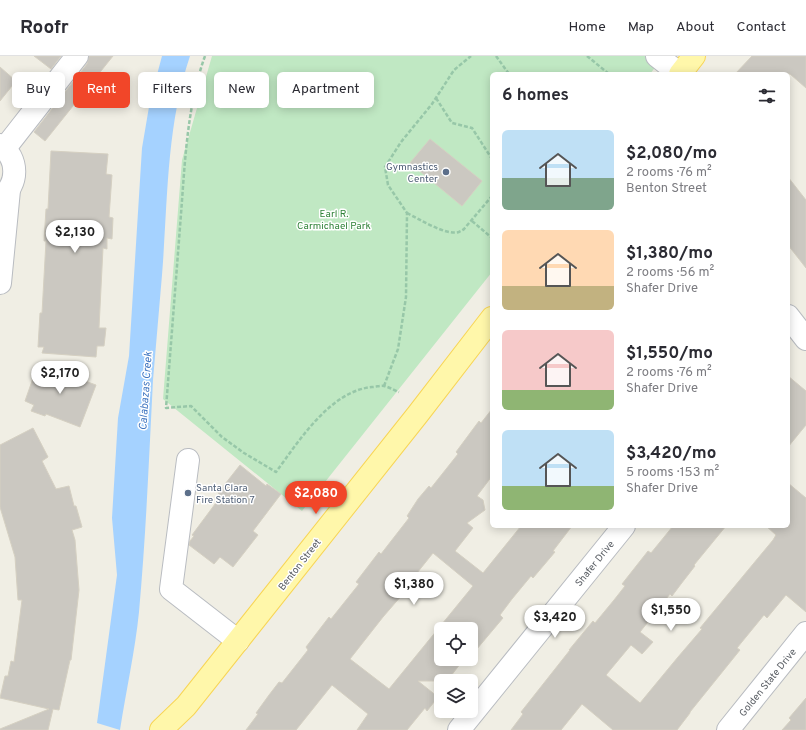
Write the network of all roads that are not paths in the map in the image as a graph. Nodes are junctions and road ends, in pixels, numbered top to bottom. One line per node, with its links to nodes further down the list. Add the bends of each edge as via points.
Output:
1 (77, 56): 6 (street)
2 (657, 56): 4 (street)
3 (694, 56): 5 (main road)
4 (677, 72)
5 (682, 72)
6 (2, 147): 7 (street, via 10,155 15,173 13,182)
7 (5, 194): 8 (street)
8 (0, 283)
9 (490, 321): 15 (main road, Benton Street)
10 (790, 321): 11 (street)
11 (806, 339)
12 (188, 460): 15 (street, via 171,590)
13 (622, 528): 17 (street, Shafer Drive)
14 (806, 633): 18 (street, Golden State Drive)
15 (238, 641): 16 (main road, Benton Street, via 186,706)
16 (161, 730)
17 (459, 730)
18 (728, 730)

